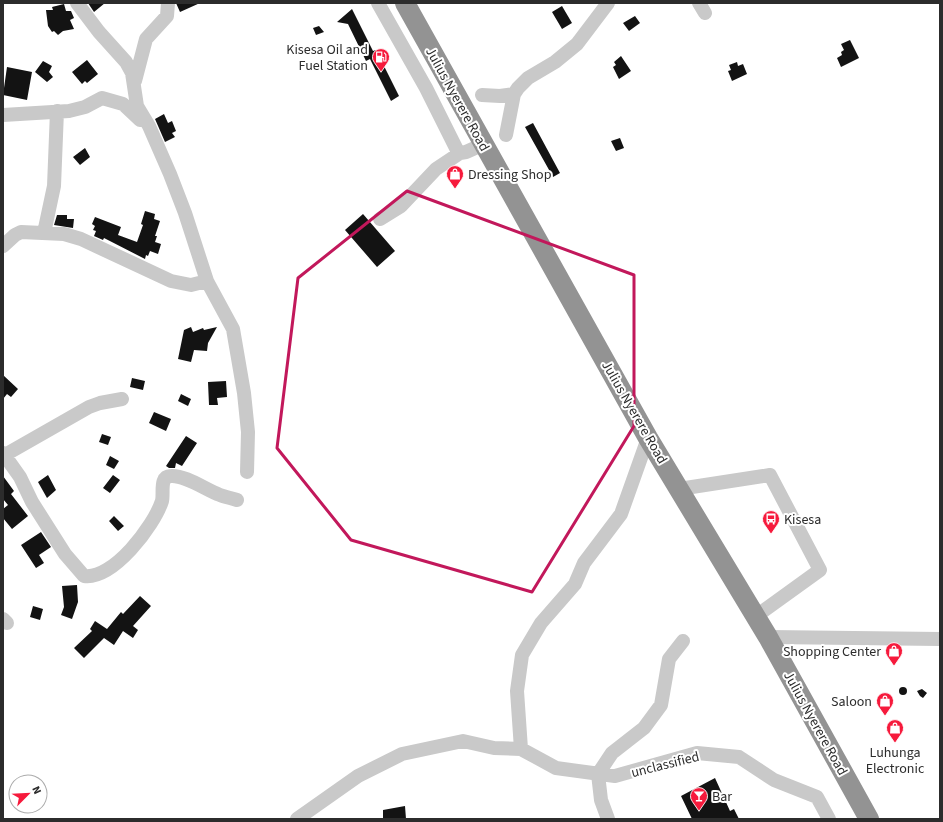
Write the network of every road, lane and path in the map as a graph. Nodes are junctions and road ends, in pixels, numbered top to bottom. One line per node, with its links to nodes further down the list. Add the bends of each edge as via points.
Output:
1 (77, 3): 6 (street, via 126,62)
2 (168, 3): 6 (street, via 166,16 146,39)
3 (378, 3): 14 (street)
4 (405, 3): 13 (highway, Julius Nyerere Road)
5 (608, 3): 7 (street, via 577,44 555,62 528,78)
6 (135, 81): 11 (street, via 137,106)
7 (514, 94): 8 (street); 12 (street)
8 (482, 95)
9 (57, 110): 10 (street); 11 (street, via 77,109 102,98 123,104); 16 (street, via 54,186)
10 (3, 115)
11 (149, 126): 18 (street, via 185,213)
12 (506, 135)
13 (484, 144): 14 (street); 20 (highway, Julius Nyerere Road)
14 (460, 153): 15 (street, via 436,169 401,206)
15 (380, 219)
16 (44, 233): 17 (street, via 21,232); 18 (street, via 64,234 81,239 170,281 191,284)
17 (3, 246)
18 (207, 282): 22 (street, via 233,329 248,432)
19 (122, 400): 21 (street, via 89,407)
20 (648, 438): 23 (highway, Julius Nyerere Road); 29 (street, via 621,514 584,563 575,584 541,623 522,655 517,691)
21 (4, 455): 24 (street, via 20,477 32,502 65,554 84,576 100,575 130,552 162,501 166,477 182,478)
22 (247, 472)
23 (679, 489): 25 (highway, Julius Nyerere Road); 25 (street, via 770,475 820,570)
24 (237, 500)
25 (755, 617): 26 (highway, Julius Nyerere Road)
26 (768, 637): 27 (street); 34 (highway, Julius Nyerere Road)
27 (940, 639)
28 (683, 642): 30 (street, via 669,659 660,705 644,728 612,753)
29 (521, 749): 30 (street, unclassified, via 556,768); 31 (street, via 494,748 463,741 402,754 358,776)
30 (598, 774): 32 (street, via 601,800); 33 (street, unclassified, via 615,776 697,753 739,757 774,780 817,797)
31 (296, 819)
32 (608, 819)
33 (829, 819)
34 (869, 819)

